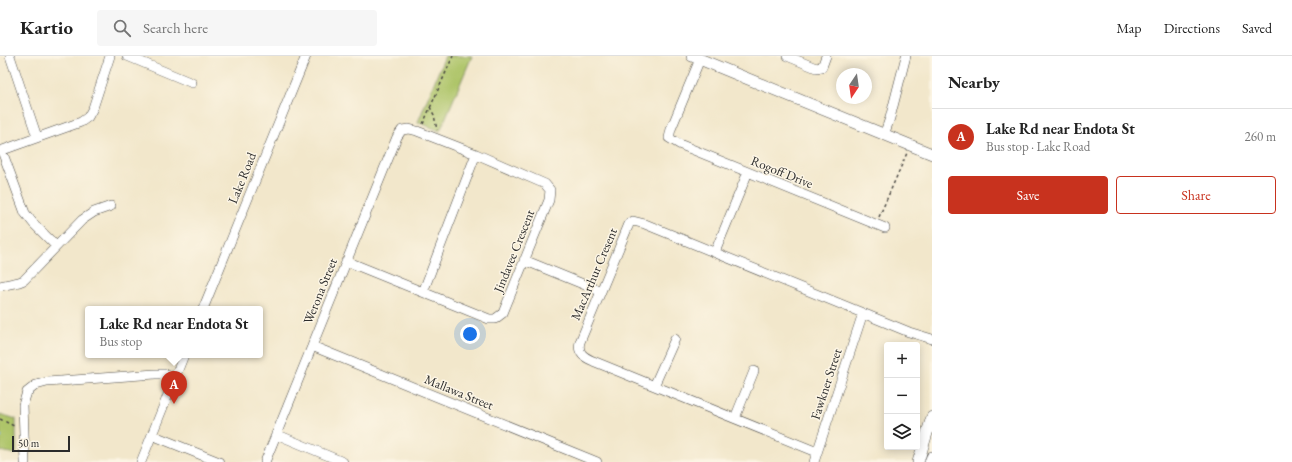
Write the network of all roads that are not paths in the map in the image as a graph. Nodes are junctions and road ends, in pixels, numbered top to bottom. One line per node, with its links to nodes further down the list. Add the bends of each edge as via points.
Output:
1 (10, 56): 12 (street)
2 (110, 56): 12 (street, via 88,117 81,122)
3 (127, 56): 9 (street)
4 (306, 56): 26 (street, Lake Road)
5 (787, 56): 6 (street, via 816,68 822,67)
6 (826, 56)
7 (906, 56): 11 (street)
8 (696, 58): 11 (main road); 16 (street, Rogoff Drive, via 669,138)
9 (192, 83)
10 (402, 130): 14 (street, Jindavee Crescent, via 409,129); 22 (street, Werona Street)
11 (884, 135): 15 (main road)
12 (37, 137): 13 (street)
13 (1, 151): 19 (street, via 25,213)
14 (476, 154): 21 (street, Jindavee Crescent, via 545,184 550,190 549,200); 25 (street)
15 (932, 154)
16 (748, 172): 18 (street, Rogoff Drive); 20 (street)
17 (111, 206): 19 (street, via 82,220)
18 (885, 228)
19 (56, 246): 23 (street, via 24,280)
20 (715, 252): 24 (street, MacArthur Cresent, via 633,221 626,229); 27 (street, MacArthur Cresent)
21 (524, 260): 24 (street); 25 (street, Jindavee Crescent, via 503,313 495,319)
22 (346, 261): 25 (street, Jindavee Crescent); 30 (street, Werona Street)
23 (0, 286)
24 (600, 291): 34 (street, MacArthur Cresent, via 580,342 579,351 593,361)
25 (423, 292)
26 (204, 306)
27 (863, 313): 29 (street, MacArthur Cresent); 39 (street, Fawkner Street)
28 (675, 339): 34 (street)
29 (932, 339)
30 (312, 346): 37 (street, Werona Street); 46 (street, Mallawa Street)
31 (183, 358): 33 (street)
32 (754, 371): 36 (street)
33 (174, 378): 38 (street); 41 (street, via 166,374 156,374 46,382 36,386 27,392 23,405)
34 (654, 386): 36 (street, MacArthur Cresent)
35 (932, 417): 48 (main road)
36 (735, 418): 39 (street, MacArthur Cresent)
37 (276, 434): 44 (street, Werona Street); 45 (street)
38 (152, 435): 42 (street); 43 (street)
39 (817, 452): 47 (street, Fawkner Street)
40 (932, 457): 49 (main road)
41 (25, 462)
42 (141, 462)
43 (219, 462)
44 (265, 462)
45 (343, 462)
46 (597, 462)
47 (814, 462)
48 (918, 462)
49 (930, 462)

